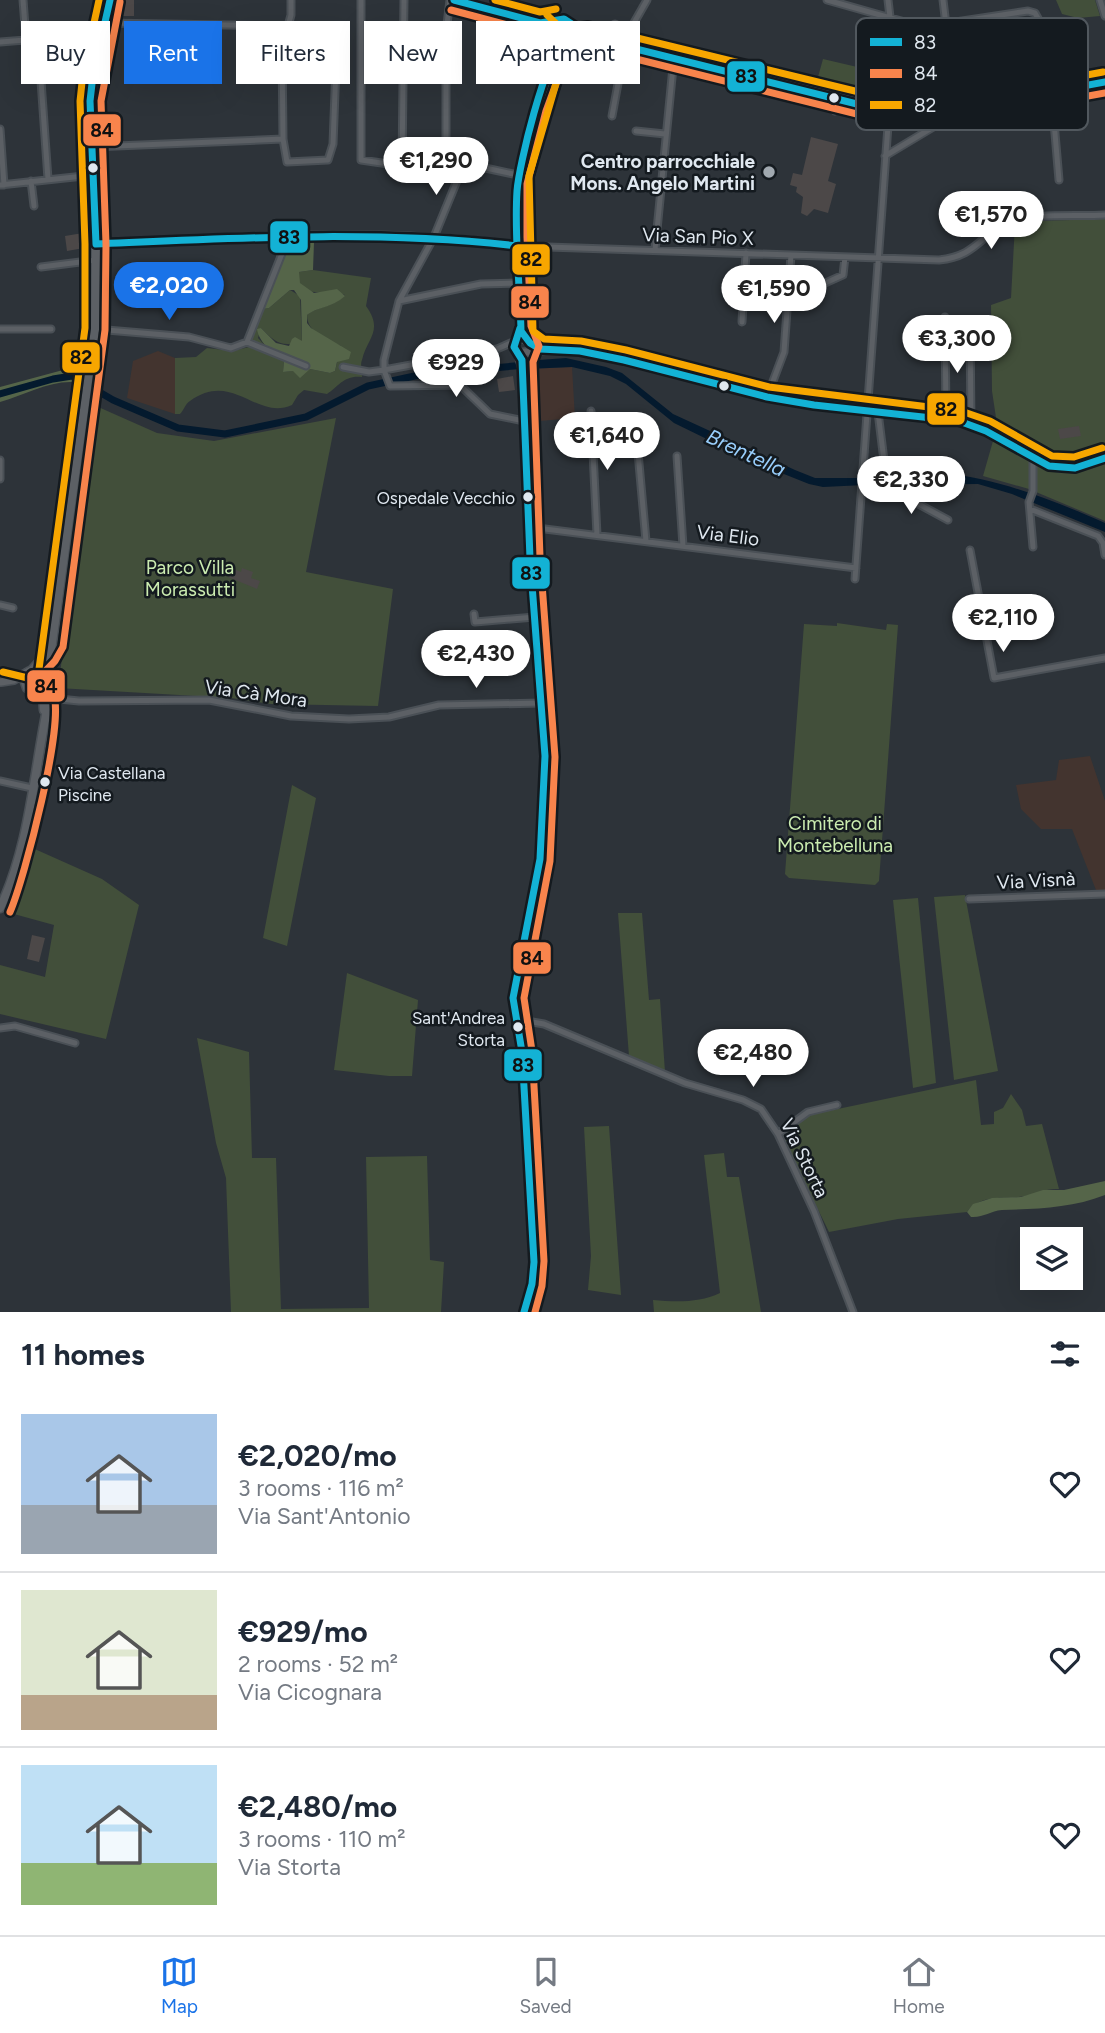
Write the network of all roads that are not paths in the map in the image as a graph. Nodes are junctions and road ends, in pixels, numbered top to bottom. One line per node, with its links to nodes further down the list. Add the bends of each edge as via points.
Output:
1 (23, 0): 19 (street)
2 (110, 0): 20 (main road)
3 (290, 0): 21 (street)
4 (361, 0): 51 (street, via 361,160)
5 (404, 0): 51 (street)
6 (452, 0): 12 (main road); 53 (street, via 446,32)
7 (647, 0): 23 (street)
8 (888, 0): 14 (street)
9 (943, 0): 16 (street)
10 (1100, 0): 13 (street)
11 (828, 1): 14 (street)
12 (468, 2): 22 (main road)
13 (1105, 16)
14 (890, 17): 15 (street)
15 (893, 18)
16 (945, 18)
17 (986, 18): 18 (street, via 1020,12 1035,13)
18 (1038, 18)
19 (25, 21)
20 (106, 21)
21 (289, 21)
22 (533, 21)
23 (635, 21)
24 (110, 23): 25 (street)
25 (236, 25)
26 (21, 40): 27 (street)
27 (0, 42)
28 (640, 48): 29 (main road)
29 (674, 57): 38 (main road); 47 (street)
30 (1105, 81): 37 (main road)
31 (41, 84): 56 (street)
32 (93, 84): 49 (main road)
33 (283, 84): 48 (street)
34 (335, 84): 48 (street, via 333,144 328,160 287,162)
35 (546, 84): 55 (street)
36 (618, 84): 41 (street)
37 (1088, 85)
38 (838, 97): 39 (main road); 40 (street)
39 (856, 102)
40 (835, 111)
41 (612, 116)
42 (0, 129): 59 (street)
43 (887, 130): 50 (street)
44 (929, 130): 50 (street)
45 (1055, 130): 57 (street)
46 (636, 131): 47 (street)
47 (665, 134): 66 (street)
48 (284, 139): 49 (street)
49 (92, 147): 54 (main road)
50 (885, 156): 70 (street)
51 (402, 166): 53 (street)
52 (463, 166): 53 (street); 55 (street); 63 (street)
53 (446, 167)
54 (93, 175): 56 (street); 64 (main road)
55 (518, 175): 65 (street)
56 (48, 179): 58 (street)
57 (1059, 180)
58 (31, 181): 59 (street); 60 (street)
59 (2, 185)
60 (34, 206)
61 (1105, 215): 70 (street, Via San Pio X, via 1009,223 965,254 948,259)
62 (289, 236): 63 (street); 64 (street); 85 (street)
63 (434, 237): 65 (street); 74 (street)
64 (96, 244): 71 (main road)
65 (518, 246): 66 (street, Via San Pio X); 73 (street)
66 (655, 250): 67 (street, Via San Pio X)
67 (746, 254): 68 (street, Via San Pio X); 77 (street)
68 (792, 255): 69 (street, Via San Pio X); 75 (street)
69 (845, 257): 70 (street, Via San Pio X); 75 (street, via 843,275)
70 (877, 258): 94 (street)
71 (96, 260): 72 (street); 82 (main road)
72 (41, 267)
73 (519, 284): 74 (street, via 481,284); 79 (street)
74 (399, 301): 91 (street)
75 (790, 304): 92 (street, via 784,352)
76 (945, 317): 97 (street)
77 (742, 322)
78 (970, 325): 99 (street)
79 (520, 327): 83 (street); 84 (street)
80 (0, 329): 81 (street)
81 (51, 329)
82 (95, 330): 85 (street, via 189,337 231,348); 120 (main road)
83 (527, 340): 84 (street); 87 (street); 88 (street, via 529,348)
84 (516, 341): 86 (street); 88 (street, via 514,347)
85 (247, 342): 89 (street)
86 (497, 349): 88 (street); 91 (street)
87 (548, 350): 88 (street); 92 (street, via 624,360)
88 (522, 356): 98 (street)
89 (306, 366)
90 (343, 367): 91 (street)
91 (384, 370): 98 (street, via 393,387 460,385 489,414)
92 (768, 397): 94 (street)
93 (591, 411): 108 (street)
94 (867, 411): 95 (street); 114 (street)
95 (878, 412): 97 (street); 106 (street, via 887,486)
96 (635, 419): 109 (street)
97 (946, 419): 99 (street)
98 (524, 421): 107 (street)
99 (971, 424): 101 (street)
100 (677, 456): 110 (street)
101 (1033, 458): 102 (street, via 1074,468); 105 (street)
102 (1105, 458)
103 (0, 460): 104 (street)
104 (0, 479)
105 (1030, 509): 111 (street); 113 (street, via 1098,536)
106 (948, 520)
107 (529, 527): 108 (street, Via Elio); 119 (street)
108 (597, 535): 109 (street, Via Elio)
109 (646, 541): 110 (street, Via Elio)
110 (683, 546): 114 (street, Via Elio)
111 (1033, 547)
112 (970, 551): 121 (street, via 994,677)
113 (1105, 555)
114 (856, 568): 115 (street)
115 (855, 579)
116 (0, 605): 117 (street)
117 (13, 608)
118 (474, 614): 119 (street, via 475,622)
119 (535, 617): 127 (street)
120 (53, 645): 122 (main road); 123 (main road)
121 (1105, 658)
122 (31, 671): 123 (main road, via 42,671); 124 (street); 125 (main road, via 24,679)
123 (47, 681): 125 (main road, via 41,691); 126 (main road)
124 (1, 682): 125 (street)
125 (32, 691): 128 (main road, via 43,699)
126 (49, 698): 127 (street, Via Cà Mora, via 209,700 291,716 349,719 465,703); 128 (main road)
127 (542, 704): 134 (street, via 545,756 540,859 513,998)
128 (43, 723): 130 (main road)
129 (0, 781): 130 (street)
130 (32, 788): 133 (main road, via 16,866)
131 (1105, 894): 132 (street, Via Visnà)
132 (969, 899)
133 (0, 908)
134 (515, 1019): 138 (street, Via Storta, via 544,1024 685,1083 751,1102); 139 (street, via 522,1052 534,1262)
135 (0, 1028): 136 (street, via 15,1026)
136 (75, 1043)
137 (836, 1105): 138 (street, via 808,1112)
138 (778, 1134): 140 (street, Via Storta, via 837,1265)
139 (524, 1312)
140 (853, 1312)

